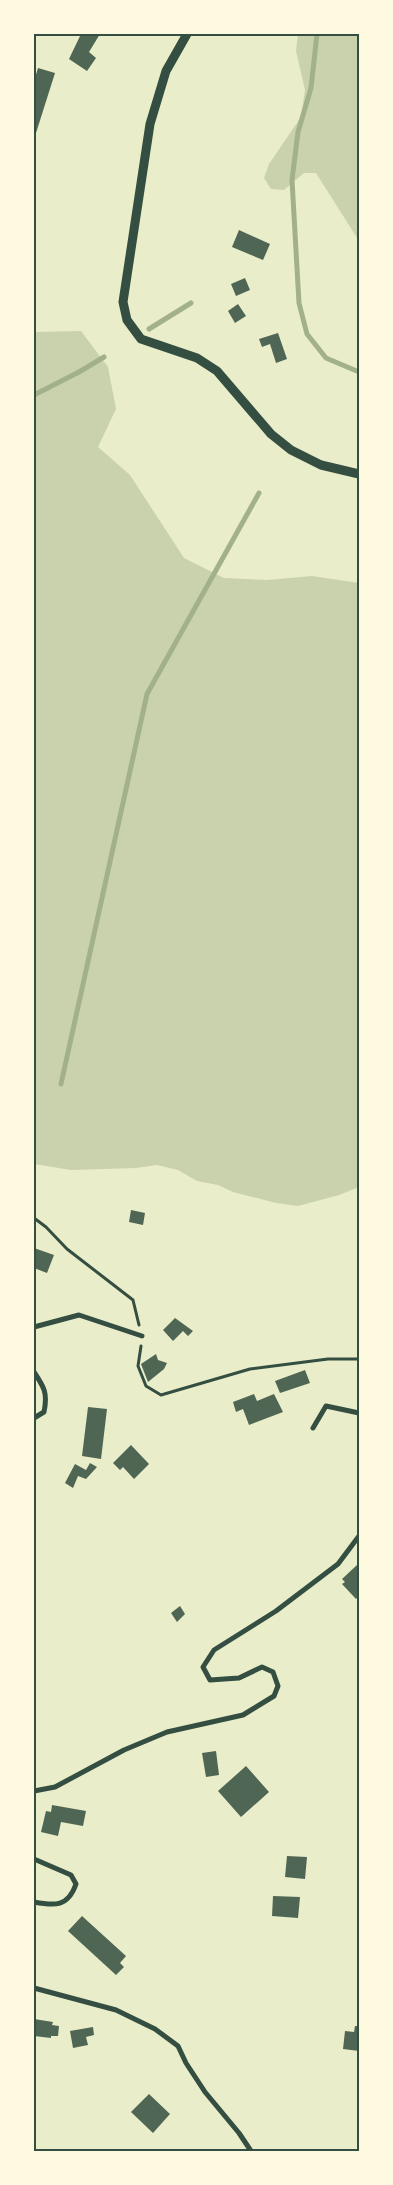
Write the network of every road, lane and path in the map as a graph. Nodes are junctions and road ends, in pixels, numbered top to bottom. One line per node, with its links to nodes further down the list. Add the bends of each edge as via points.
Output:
1 (187, 34): 2 (street, via 166,72 150,124 122,302 127,320 141,339 197,358 217,371 270,434 291,450 321,465)
2 (359, 474)
3 (34, 1218): 5 (path, via 67,1250 133,1300)
4 (34, 1327): 5 (street, via 79,1315)
5 (142, 1336): 6 (path, via 138,1366 146,1386 162,1395 250,1369 328,1359)
6 (359, 1359)
7 (34, 1372): 9 (street, via 47,1397 44,1412)
8 (359, 1413): 10 (street, via 326,1406)
9 (34, 1418)
10 (313, 1428)
11 (359, 1536): 12 (street, via 338,1564 276,1611 214,1650 203,1667 210,1680 239,1678 262,1667 273,1672 278,1686 274,1696 243,1715 167,1732 124,1750 55,1787)
12 (34, 1791)
13 (34, 1858): 14 (street, via 70,1875 76,1884 72,1896 63,1902 50,1905)
14 (34, 1902)
15 (34, 1988): 16 (street, via 116,2010 155,2029 178,2046 205,2092)
16 (251, 2151)

